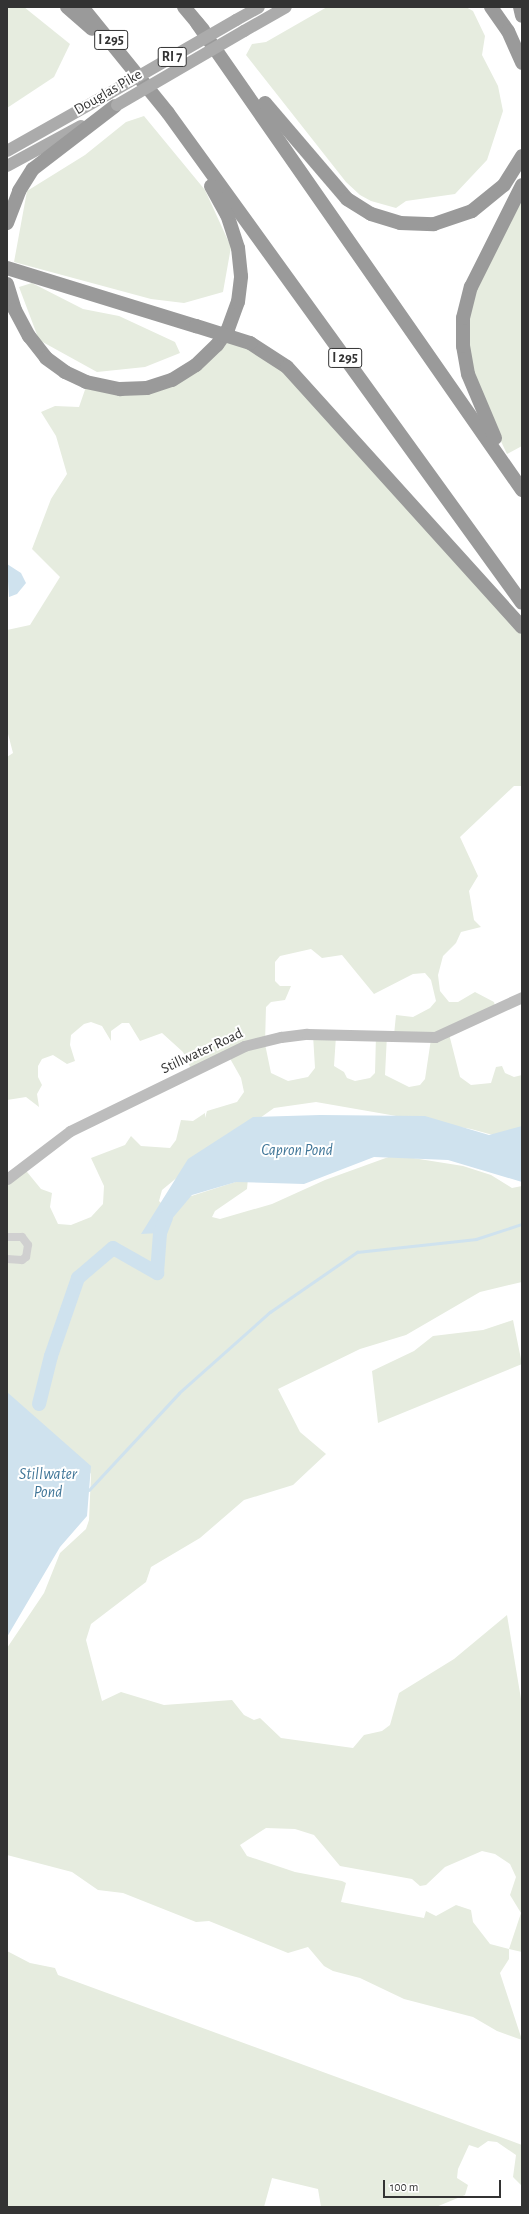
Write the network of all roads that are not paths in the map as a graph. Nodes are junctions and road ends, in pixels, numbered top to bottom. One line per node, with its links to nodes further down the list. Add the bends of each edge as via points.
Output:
1 (67, 7): 11 (highway)
2 (82, 7): 11 (highway, I 295)
3 (184, 7): 9 (highway)
4 (259, 7): 12 (main road, Douglas Pike / RI 7, bridge)
5 (286, 7): 12 (main road, Douglas Pike / RI 7, bridge)
6 (491, 7): 10 (highway, via 508,31)
7 (520, 7): 8 (highway)
8 (522, 16)
9 (197, 23): 15 (highway, via 340,192 363,210 380,217 422,225 464,215 499,191); 21 (highway)
10 (522, 62)
11 (138, 75): 13 (highway, I 295)
12 (113, 102): 14 (main road, Douglas Pike / RI 7); 16 (main road, Douglas Pike / RI 7); 18 (highway, via 34,169 18,191)
13 (168, 113): 20 (highway, via 227,215 240,256 241,285 235,311 228,329 210,352 189,371 154,386 120,389 86,382 65,372 40,351 19,320); 22 (highway, I 295)
14 (7, 151)
15 (522, 156)
16 (7, 166)
17 (522, 185): 21 (highway, via 471,287 462,332 466,367 474,395)
18 (7, 224)
19 (7, 268): 23 (highway, bridge, via 250,343 272,355 290,370)
20 (7, 284)
21 (522, 489)
22 (522, 603)
23 (522, 627)
24 (522, 997): 25 (street, Stillwater Road, via 435,1037 307,1034 244,1046 70,1131)
25 (7, 1179)
26 (7, 1237): 27 (street, via 22,1237 28,1245 26,1257 22,1260)
27 (7, 1259)

